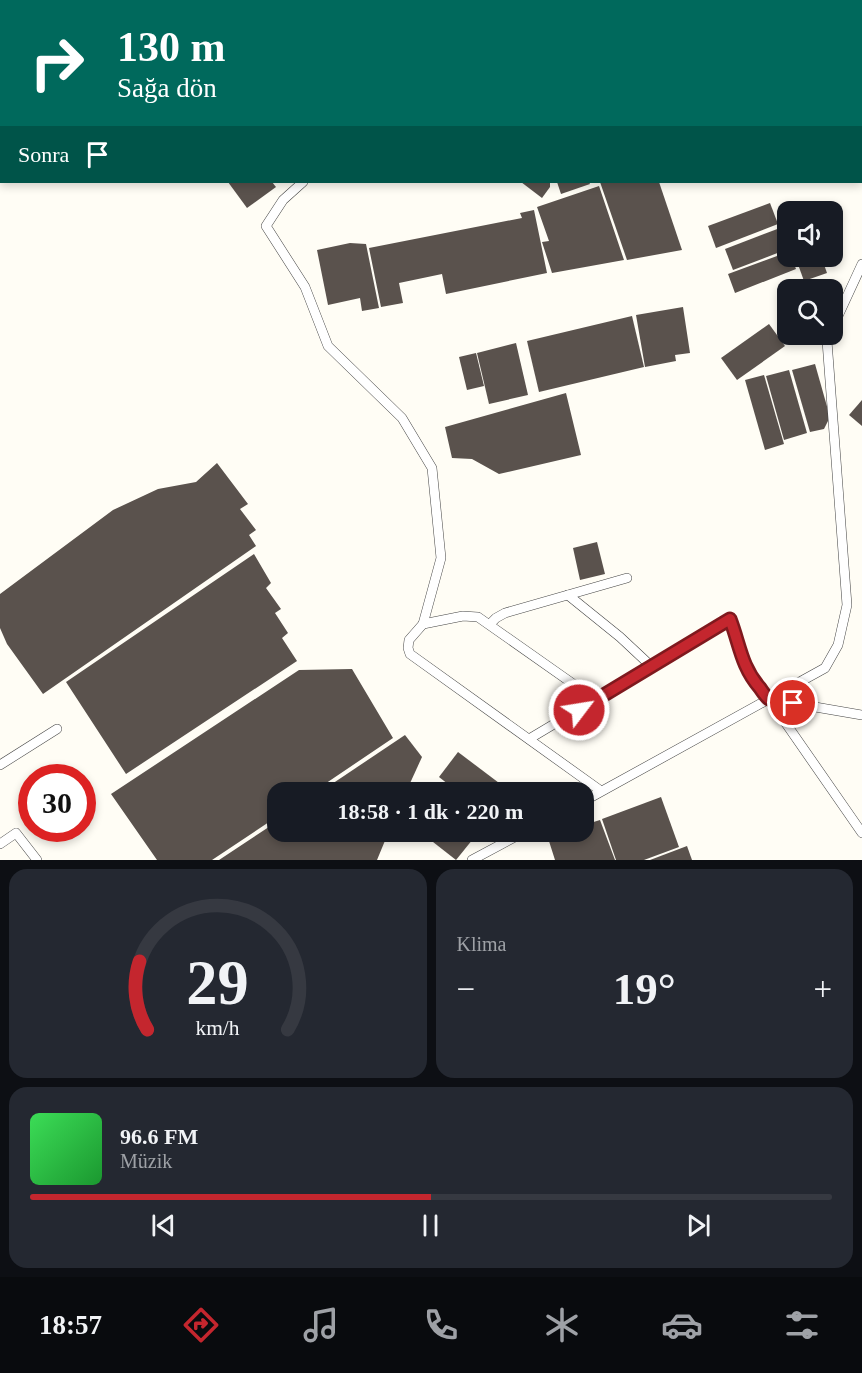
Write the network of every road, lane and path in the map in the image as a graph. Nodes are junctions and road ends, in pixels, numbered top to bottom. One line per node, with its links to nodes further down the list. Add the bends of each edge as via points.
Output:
1 (302, 183): 7 (street, via 283,200 267,226 304,287 328,346 402,418 432,468 441,558)
2 (862, 264): 3 (street)
3 (843, 305)
4 (827, 345): 10 (street, via 847,605 838,645 825,668)
5 (627, 578): 6 (street)
6 (568, 594): 8 (street, via 505,613); 9 (street)
7 (423, 624): 8 (street, via 468,615); 14 (street, via 409,640 410,654)
8 (490, 624): 11 (street)
9 (651, 666): 10 (street, via 730,619 746,670); 11 (street)
10 (769, 699): 12 (street); 16 (street); 18 (street)
11 (596, 700): 14 (street)
12 (862, 715)
13 (57, 729): 15 (street)
14 (529, 739): 16 (street)
15 (0, 765)
16 (601, 791): 17 (street)
17 (594, 795)
18 (862, 833)
19 (506, 842): 22 (street)
20 (0, 844): 21 (street, via 16,833)
21 (38, 860)
22 (472, 860)

